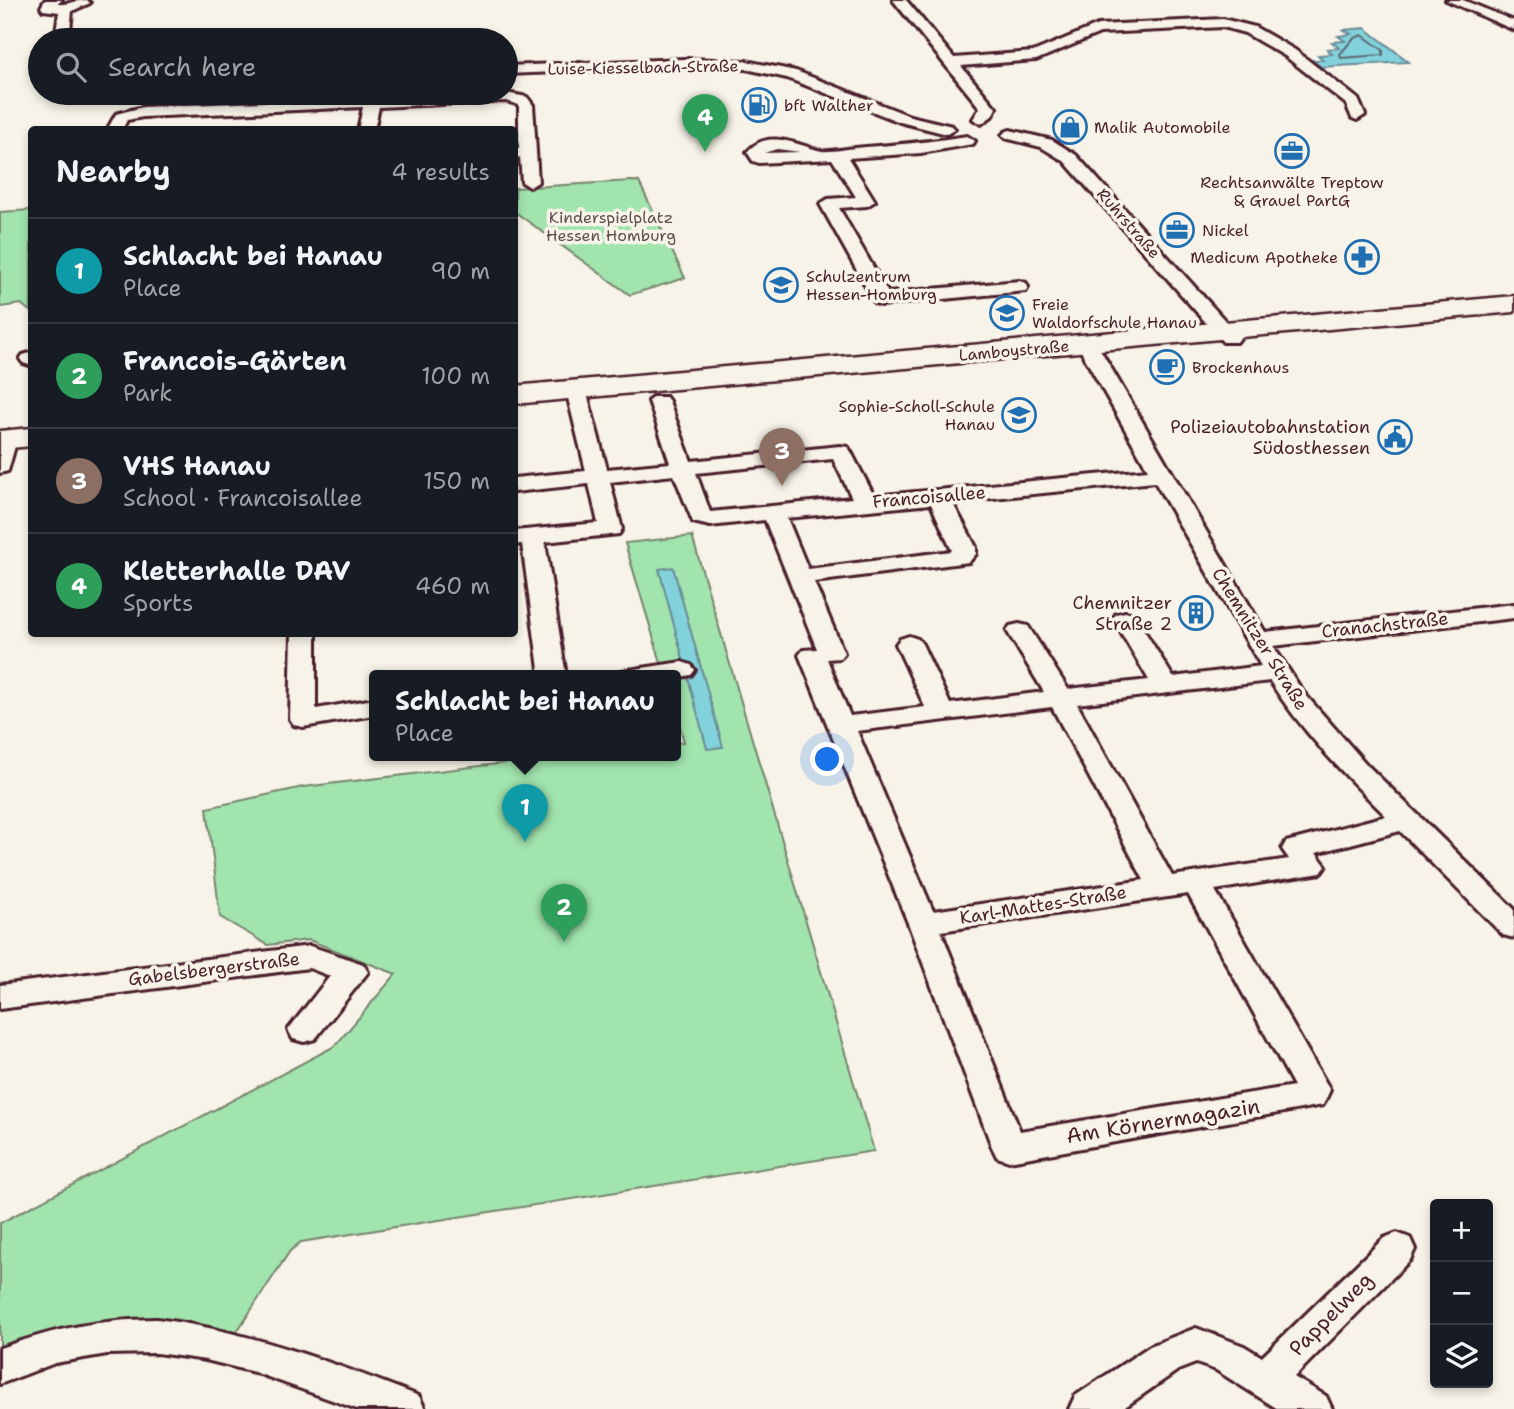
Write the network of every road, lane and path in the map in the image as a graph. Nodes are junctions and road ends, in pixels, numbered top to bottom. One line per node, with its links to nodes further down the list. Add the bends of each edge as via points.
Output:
1 (81, 0): 4 (street, via 81,5)
2 (899, 0): 7 (street)
3 (1452, 0): 5 (street)
4 (61, 4): 6 (street)
5 (1514, 26)
6 (62, 28)
7 (951, 62): 12 (street, via 1036,56 1098,29 1223,23 1250,30 1290,53 1353,102); 13 (street, via 988,108)
8 (518, 69): 16 (street, Luise-Kiesselbach-Straße, via 746,65 791,74 897,116)
9 (518, 99): 18 (street, via 526,105)
10 (218, 105): 14 (street, via 129,109)
11 (371, 105): 15 (street)
12 (1357, 115)
13 (981, 119): 16 (street); 17 (street, via 1011,129)
14 (116, 126)
15 (367, 126)
16 (951, 126): 17 (street, via 951,134)
17 (988, 140): 19 (street); 24 (street, Ruhrstraße, via 1046,143 1070,158)
18 (521, 152): 20 (street)
19 (828, 155): 21 (street, via 867,201 828,205 882,299)
20 (530, 182)
21 (1019, 287)
22 (1514, 304): 24 (main road, Lamboystraße)
23 (1514, 313): 24 (main road, Lamboystraße)
24 (1227, 335): 25 (main road, Lamboystraße)
25 (1089, 348): 26 (main road, Lamboystraße); 31 (street, Chemnitzer Straße)
26 (577, 394): 27 (main road, Lamboystraße); 29 (main road, Lamboystraße); 32 (street)
27 (518, 395)
28 (659, 401): 30 (street)
29 (518, 403)
30 (682, 469): 32 (street); 35 (street, via 841,452); 36 (street, Francoisallee, via 701,517)
31 (1163, 475): 34 (street, Francoisallee); 44 (street, Chemnitzer Straße)
32 (598, 477): 33 (street); 37 (street)
33 (518, 485)
34 (938, 496): 35 (street, Francoisallee); 39 (street, via 964,547 961,557)
35 (866, 503): 36 (street, Francoisallee)
36 (773, 512): 39 (street)
37 (609, 519): 38 (street, via 611,529)
38 (523, 537): 46 (street)
39 (800, 577): 52 (street)
40 (1509, 617): 44 (street, Cranachstraße)
41 (1125, 619): 48 (street)
42 (1019, 631): 49 (street)
43 (304, 637): 50 (street, via 303,719)
44 (1257, 640): 47 (street, Chemnitzer Straße)
45 (909, 644): 51 (street)
46 (553, 670)
47 (1277, 672): 48 (street); 53 (street, Chemnitzer Straße, via 1328,739)
48 (1165, 685): 49 (street)
49 (1060, 697): 51 (street); 55 (street)
50 (369, 708)
51 (941, 712): 52 (street)
52 (841, 725): 56 (street)
53 (1406, 820): 54 (street, Karl-Mattes-Straße, via 1296,849 1311,866); 57 (street, Chemnitzer Straße)
54 (1196, 883): 55 (street, Karl-Mattes-Straße); 56 (street, Am Körnermagazin, via 1313,1090 1311,1096 1009,1147)
55 (1163, 887): 56 (street, Karl-Mattes-Straße)
56 (923, 923)
57 (1514, 927)
58 (0, 997): 59 (street, Gabelsbergerstraße, via 310,957 352,972)
59 (304, 1030)
60 (1397, 1249): 62 (street, Pappelweg)
61 (0, 1366): 63 (street, via 85,1339 136,1334 182,1337 247,1352)
62 (1266, 1379): 64 (street, via 1196,1345 1164,1358); 65 (street)
63 (405, 1409)
64 (1089, 1409)
65 (1312, 1409)

